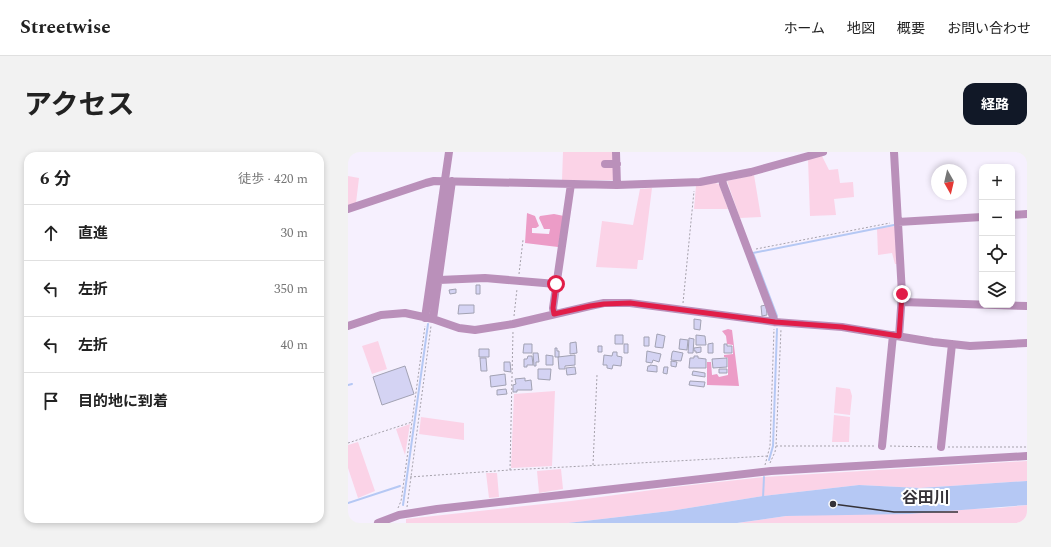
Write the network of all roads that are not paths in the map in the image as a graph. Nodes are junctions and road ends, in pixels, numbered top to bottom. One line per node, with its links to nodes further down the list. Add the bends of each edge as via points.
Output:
1 (449, 152): 8 (street)
2 (616, 152): 6 (street)
3 (823, 152): 7 (street)
4 (894, 152): 15 (street)
5 (605, 164): 6 (street)
6 (617, 164): 10 (street)
7 (722, 178): 10 (street, via 695,182); 22 (street)
8 (448, 181): 9 (street); 11 (street, via 426,183); 16 (street); 21 (street)
9 (571, 184): 10 (street); 17 (street)
10 (617, 185)
11 (348, 209)
12 (1027, 214): 13 (street)
13 (1015, 215)
14 (979, 216): 15 (street)
15 (898, 222): 18 (street)
16 (439, 280): 17 (street, via 485,278); 21 (street)
17 (556, 284): 20 (street)
18 (902, 302): 19 (street); 24 (street)
19 (1027, 306)
20 (554, 314): 21 (street, via 475,330); 22 (street, via 620,302 682,309)
21 (429, 320): 23 (street, via 405,313 381,315)
22 (777, 325): 24 (street, via 842,327)
23 (348, 326)
24 (896, 335): 26 (street); 27 (street)
25 (1027, 343): 26 (street, via 970,346)
26 (952, 344): 28 (street)
27 (882, 446)
28 (941, 447)
29 (1027, 456): 30 (street, via 771,471 429,510 398,515)
30 (378, 523)

